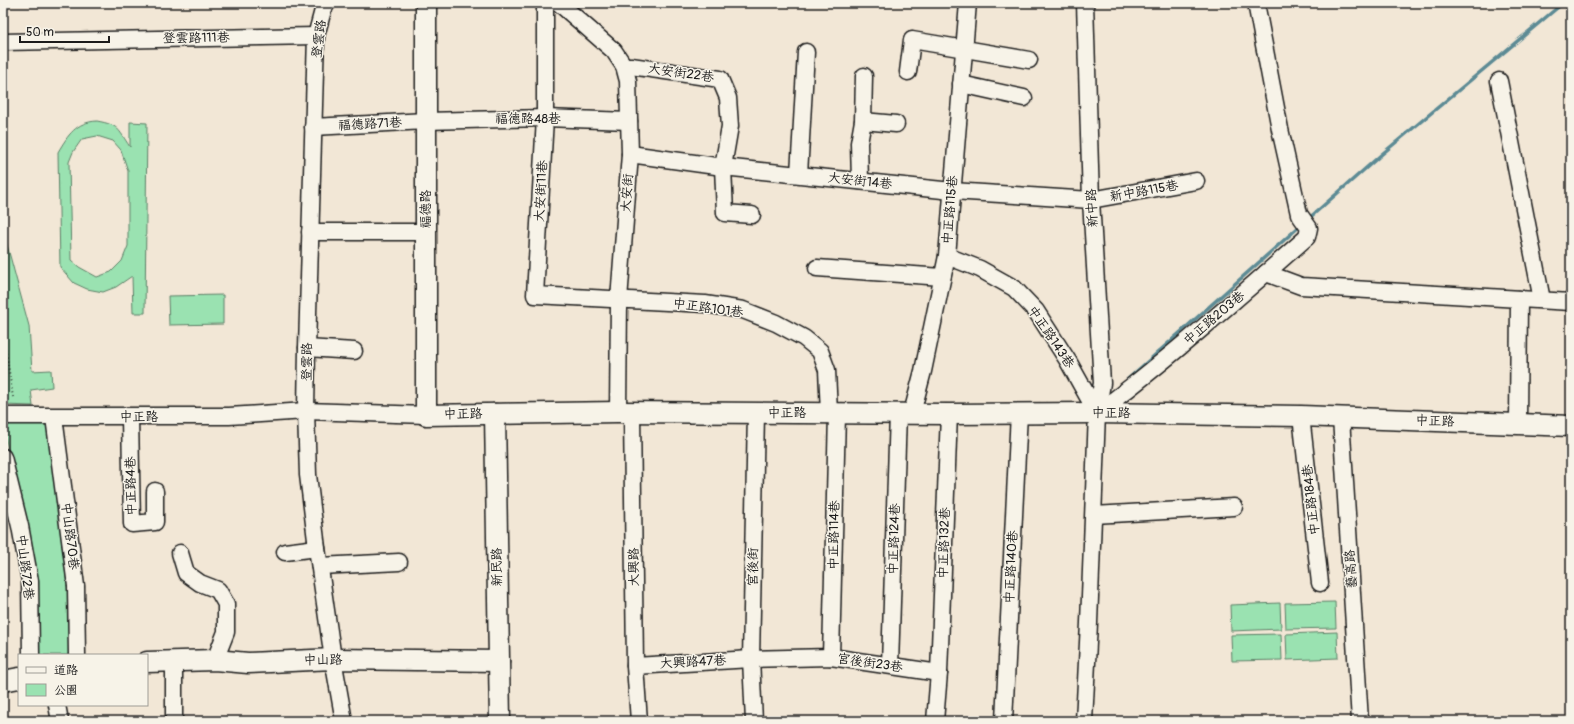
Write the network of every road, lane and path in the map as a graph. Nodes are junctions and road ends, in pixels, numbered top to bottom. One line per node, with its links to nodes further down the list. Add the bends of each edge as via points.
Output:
1 (327, 3): 8 (street, 登雲路)
2 (426, 3): 20 (main road, 福德路)
3 (545, 3): 19 (street, 大安街11巷)
4 (558, 3): 13 (street, 大安街, via 614,51)
5 (968, 3): 10 (street, 中正路115巷)
6 (1085, 3): 31 (street, 新中路)
7 (1256, 3): 37 (street, 中正路203巷, via 1299,214 1309,228 1307,237)
8 (316, 36): 9 (street, 登雲路111巷); 24 (street, 登雲路)
9 (3, 42)
10 (964, 50): 12 (street); 14 (street, via 912,40); 17 (street, 中正路115巷)
11 (806, 52): 27 (street)
12 (1029, 60)
13 (624, 66): 21 (street, 大安街, via 628,81); 26 (street, 大安街22巷, via 720,79 728,98 730,126)
14 (908, 72)
15 (864, 76): 22 (street)
16 (1499, 81): 41 (street)
17 (961, 84): 18 (street); 30 (street, 中正路115巷)
18 (1024, 98)
19 (545, 118): 20 (street, 福德路48巷); 21 (street, 福德路48巷); 40 (street, 大安街11巷, via 536,294)
20 (426, 121): 24 (street, 福德路71巷); 34 (main road, 福德路)
21 (629, 121): 25 (street, 大安街)
22 (863, 121): 23 (street); 28 (street, via 859,143)
23 (896, 124)
24 (313, 127): 33 (street, 登雲路)
25 (630, 154): 26 (street, 大安街14巷); 40 (street, 大安街)
26 (723, 167): 27 (street, 大安街14巷); 32 (street, via 726,213)
27 (799, 174): 28 (street, 大安街14巷)
28 (860, 181): 30 (street, 大安街14巷)
29 (1196, 181): 31 (street, 新中路115巷)
30 (952, 191): 31 (street, 大安街14巷); 35 (street, 中正路115巷)
31 (1091, 200): 48 (street, 新中路, via 1102,383)
32 (752, 215)
33 (310, 232): 34 (street); 44 (street, 登雲路)
34 (426, 232): 56 (main road, 福德路)
35 (947, 256): 38 (street, 中正路115巷); 48 (street, 中正路143巷, via 980,269 1014,288 1036,311)
36 (817, 268): 38 (street)
37 (1266, 273): 39 (street, via 1301,286); 48 (street, 中正路203巷)
38 (942, 277): 52 (street, 中正路115巷, via 923,371)
39 (1519, 299): 41 (street); 62 (street)
40 (619, 300): 49 (street, 大安街); 51 (street, 中正路101巷, via 704,304 743,310 776,323 804,338 820,351 827,370)
41 (1542, 300): 42 (street)
42 (1571, 302)
43 (3, 333): 46 (path)
44 (307, 348): 45 (street); 47 (street, 登雲路)
45 (354, 351)
46 (13, 397)
47 (306, 411): 56 (street, 中正路); 60 (street, 中正路, via 229,416); 68 (street, 登雲路, via 309,487)
48 (1097, 412): 53 (main road, 中正路); 58 (main road, 中正路); 67 (street, 新中路)
49 (625, 413): 50 (main road, 中正路); 54 (main road, 中正路); 83 (street, 大興路)
50 (756, 413): 51 (main road, 中正路); 78 (street, 宮後街)
51 (833, 413): 52 (main road, 中正路); 76 (street, 中正路114巷)
52 (905, 413): 55 (main road, 中正路); 84 (street, 中正路124巷)
53 (1019, 413): 55 (main road, 中正路); 96 (street, 中正路140巷)
54 (495, 414): 56 (main road, 中正路); 81 (main road, 新民路)
55 (948, 414): 85 (street, 中正路132巷)
56 (426, 415)
57 (3, 416): 59 (street, 中正路)
58 (1301, 416): 61 (main road, 中正路); 73 (street, 中正路184巷)
59 (54, 417): 60 (street, 中正路); 75 (street, 中山路70巷, via 76,586)
60 (130, 417): 65 (street, 中正路4巷, via 132,524 155,522)
61 (1341, 418): 62 (main road, 中正路); 98 (street, 藝高路)
62 (1518, 424): 63 (main road, 中正路)
63 (1571, 426)
64 (3, 457): 74 (street, 中山路72巷, via 30,581)
65 (156, 491)
66 (1234, 508): 67 (street)
67 (1094, 514): 97 (street, 新中路)
68 (317, 548): 70 (street); 72 (street, 登雲路)
69 (180, 552): 79 (street, via 186,573 200,583 218,590 226,604 226,632)
70 (285, 552)
71 (400, 562): 72 (street)
72 (320, 566): 77 (street, 登雲路)
73 (1320, 583)
74 (31, 654)
75 (77, 654)
76 (831, 657): 78 (street, 宮後街23巷); 84 (street, 宮後街23巷)
77 (333, 659): 79 (main road, 中山路, via 248,663); 81 (main road, 中山路); 91 (street, 登雲路)
78 (751, 659): 83 (street, 大興路47巷); 94 (street, 宮後街)
79 (215, 660): 80 (main road, 中山路)
80 (174, 661): 82 (main road, 中山路); 90 (street)
81 (499, 661): 92 (main road, 新民路)
82 (148, 662)
83 (635, 666): 93 (street, 大興路)
84 (890, 666): 85 (street, 宮後街23巷)
85 (939, 672): 95 (street)
86 (18, 678): 87 (main road)
87 (3, 681)
88 (57, 706): 89 (street)
89 (60, 721)
90 (174, 721)
91 (344, 721)
92 (500, 721)
93 (639, 721)
94 (754, 721)
95 (935, 721)
96 (1004, 721)
97 (1084, 721)
98 (1360, 721)

